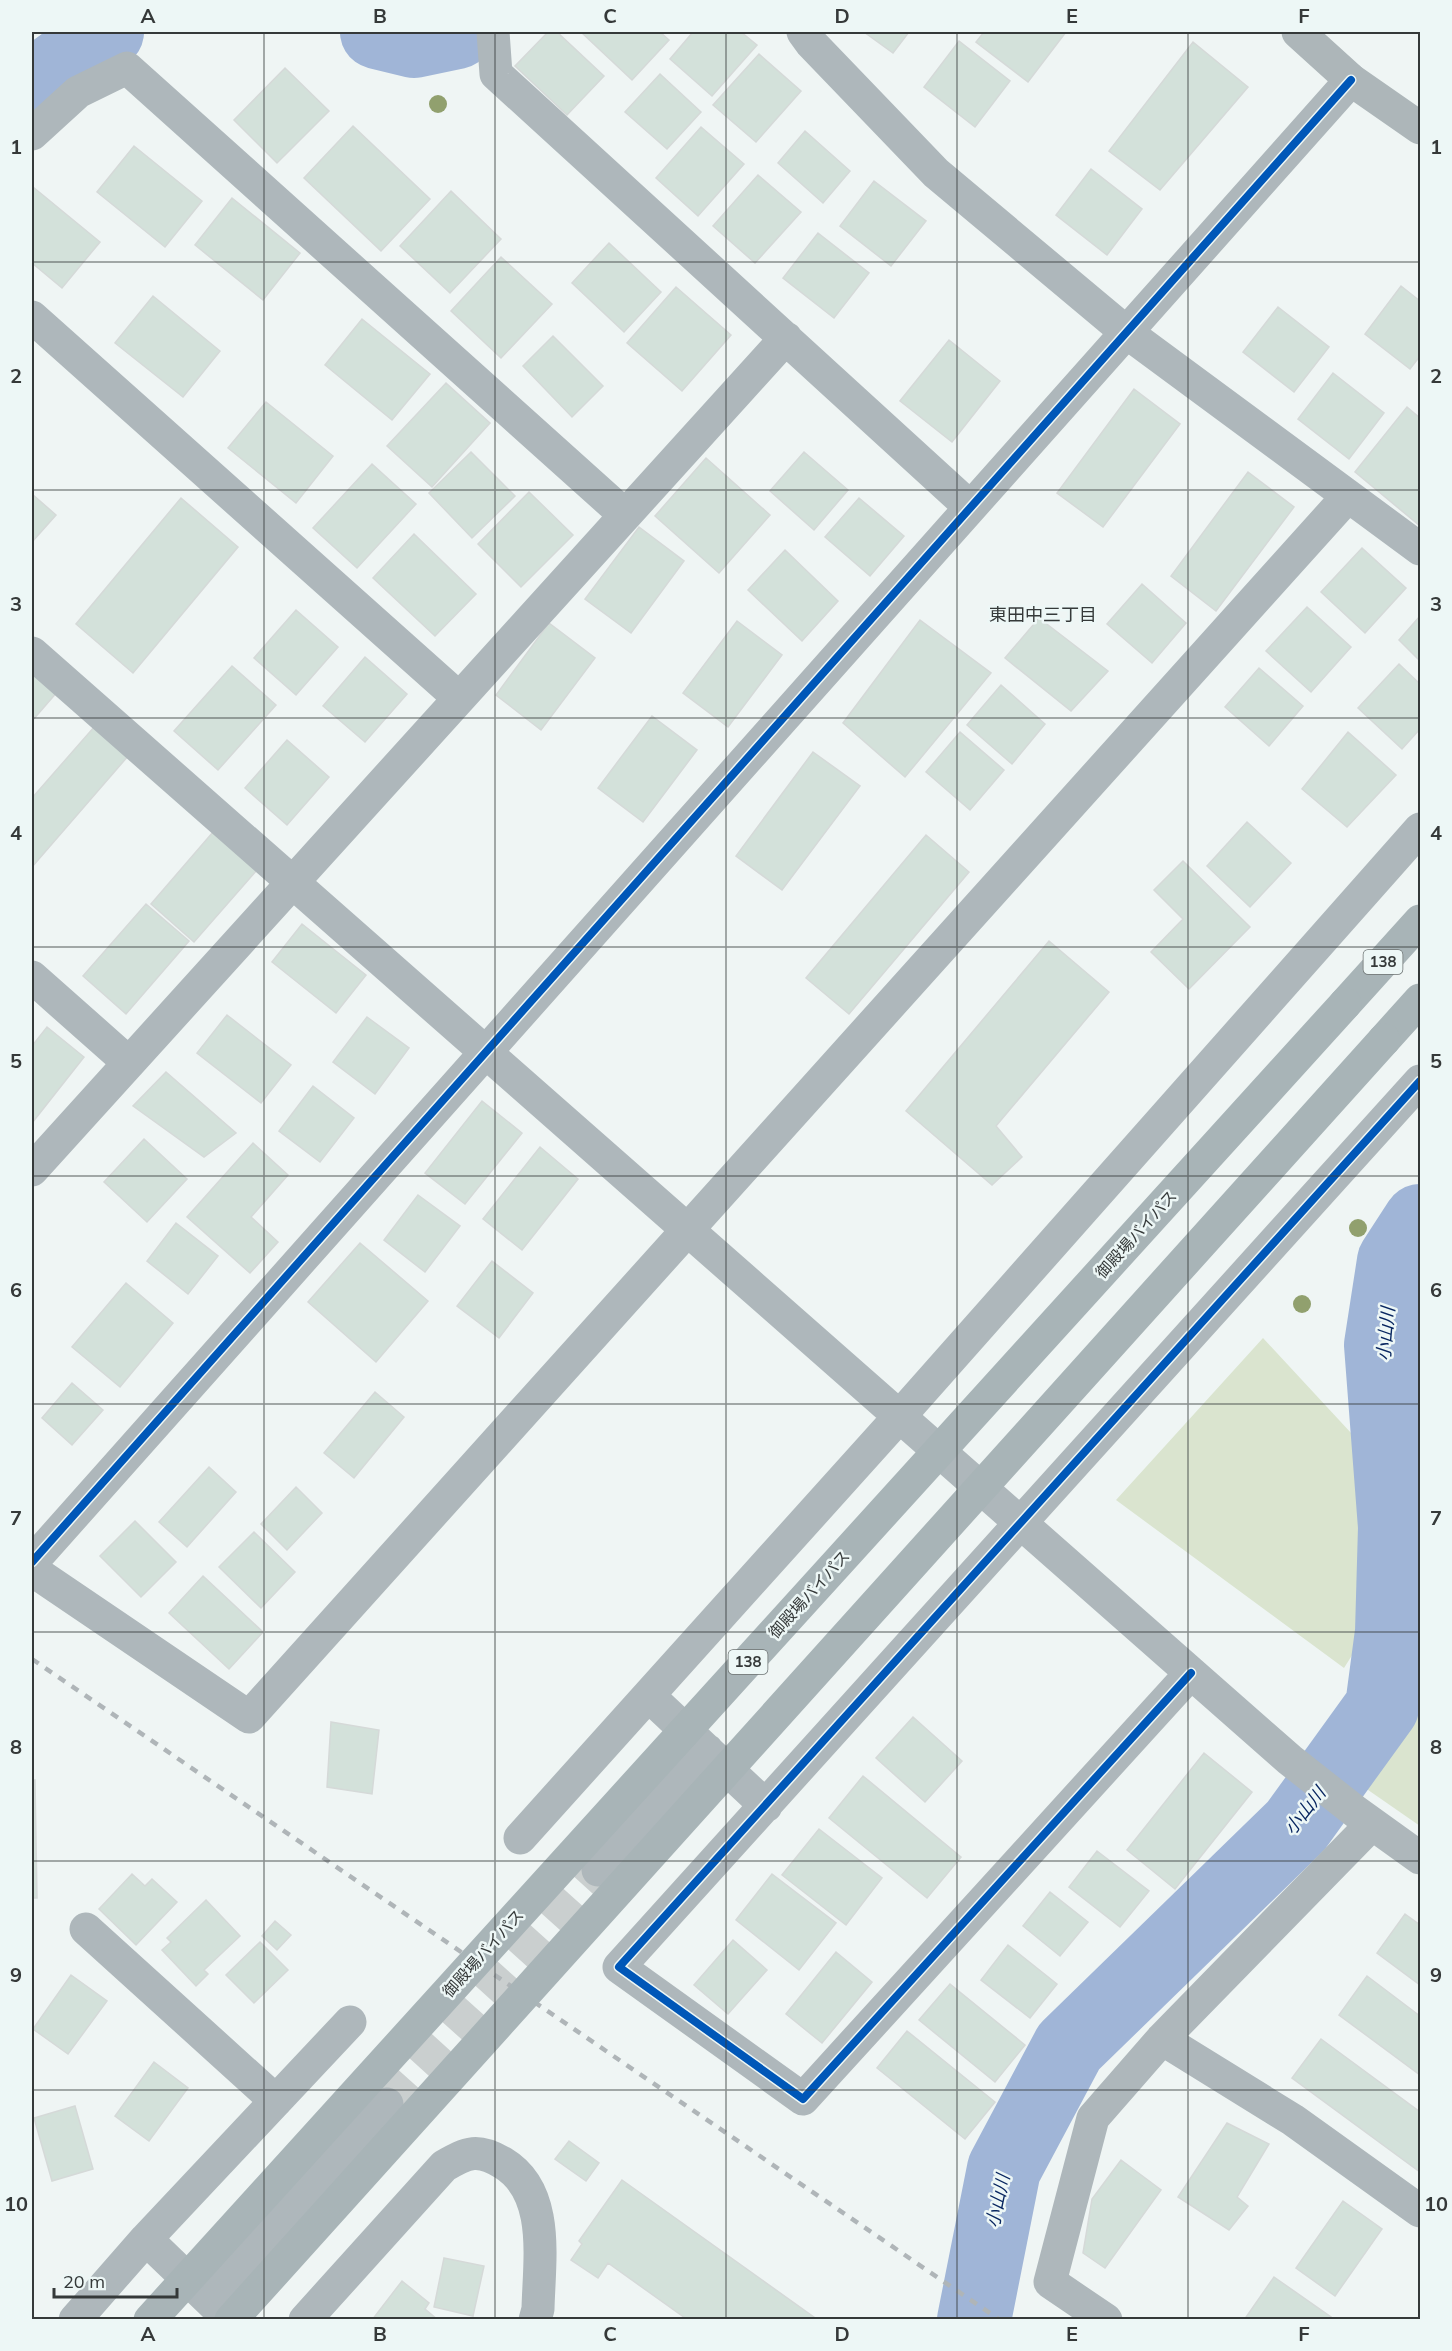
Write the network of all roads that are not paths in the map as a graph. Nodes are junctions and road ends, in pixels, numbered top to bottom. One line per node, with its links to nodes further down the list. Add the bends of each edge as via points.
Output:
1 (493, 32): 9 (street, via 496,74)
2 (803, 32): 8 (street, via 936,173)
3 (1298, 32): 4 (street)
4 (1351, 80): 5 (street); 8 (street)
5 (1420, 128)
6 (32, 134): 12 (street, via 78,92 127,68)
7 (32, 317): 15 (street)
8 (1126, 332): 10 (street); 11 (street)
9 (786, 338): 11 (street); 12 (street)
10 (1348, 496): 13 (street); 25 (street)
11 (970, 507): 21 (street)
12 (625, 515): 15 (street)
13 (1420, 549)
14 (32, 653): 17 (street)
15 (459, 698): 17 (street)
16 (1420, 829): 26 (street)
17 (292, 882): 21 (street); 22 (street)
18 (1420, 921): 48 (highway, 御殿場バイパス / 138, bridge)
19 (32, 977): 22 (street)
20 (1420, 1000): 45 (highway, bridge)
21 (484, 1052): 25 (street); 28 (street)
22 (129, 1063): 24 (street)
23 (1420, 1081): 27 (street)
24 (32, 1170)
25 (687, 1229): 26 (street); 29 (street, via 249,1717)
26 (899, 1417): 27 (street); 31 (street)
27 (1020, 1523): 30 (street); 33 (street)
28 (32, 1562)
29 (32, 1570)
30 (1191, 1673): 33 (street, via 803,2099 619,1967); 34 (street, via 1290,1760)
31 (650, 1697): 32 (street); 35 (street)
32 (706, 1750): 33 (street); 37 (street)
33 (766, 1806)
34 (1364, 1818): 36 (street); 40 (street)
35 (520, 1838)
36 (1420, 1858)
37 (598, 1870)
38 (86, 1929): 41 (street)
39 (350, 2022): 41 (street)
40 (1162, 2038): 43 (street, via 1293,2120); 50 (street, via 1093,2118 1050,2282)
41 (276, 2101): 44 (street)
42 (387, 2104): 45 (street)
43 (1420, 2211)
44 (146, 2239): 45 (street); 47 (street)
45 (224, 2313)
46 (542, 2316): 49 (street, via 540,2239 528,2186 488,2154 466,2153 444,2166)
47 (75, 2319)
48 (150, 2319)
49 (305, 2319)
50 (1106, 2319)

